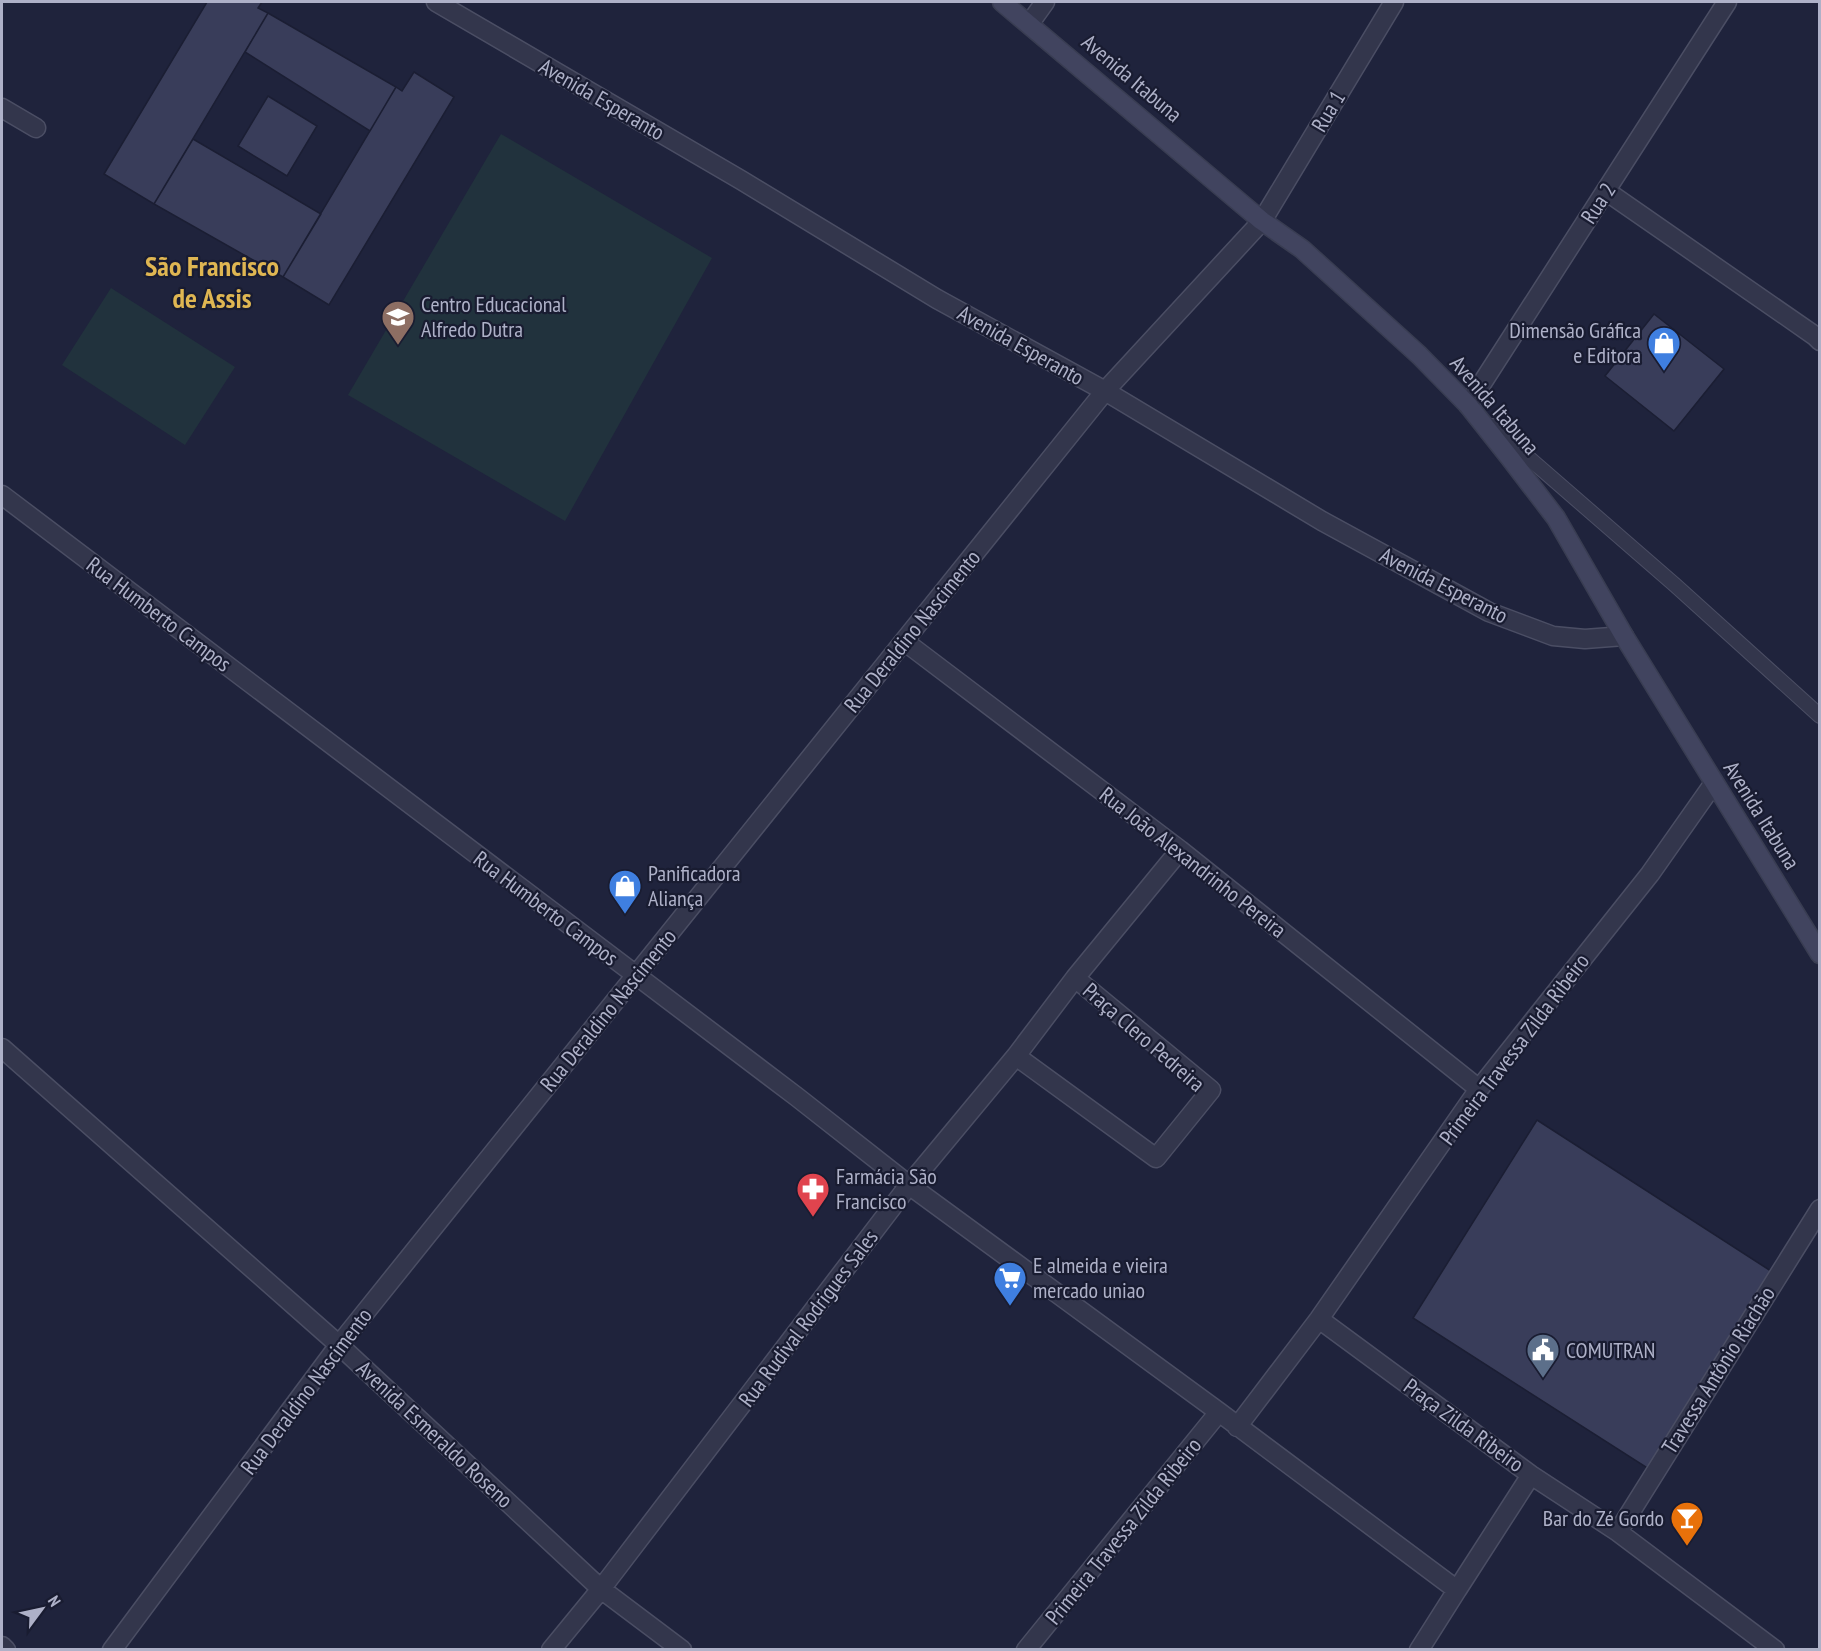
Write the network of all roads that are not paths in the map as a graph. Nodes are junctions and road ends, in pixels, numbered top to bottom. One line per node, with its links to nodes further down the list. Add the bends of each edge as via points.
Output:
1 (436, 2): 12 (street, Avenida Esperanto, via 937,299)
2 (1002, 2): 6 (main road, Avenida Itabuna)
3 (1045, 2): 6 (street)
4 (1395, 2): 10 (street, Rua 1)
5 (1727, 2): 9 (street, Rua 2)
6 (1030, 23): 10 (main road, Avenida Itabuna)
7 (2, 108): 8 (street)
8 (36, 128)
9 (1606, 191): 11 (street); 13 (street, Rua 2)
10 (1262, 221): 12 (street, Rua Deraldino Nascimento); 13 (main road, Avenida Itabuna, via 1310,256)
11 (1818, 336)
12 (1105, 391): 15 (street, Avenida Esperanto, via 1322,521 1489,612 1553,636); 16 (street, Rua Deraldino Nascimento)
13 (1468, 405): 15 (main road, Avenida Itabuna, via 1556,518); 17 (lane)
14 (2, 495): 21 (street, Rua Humberto Campos)
15 (1624, 636): 18 (main road, Avenida Itabuna)
16 (904, 641): 19 (street, Rua João Alexandrinho Pereira); 21 (street, Rua Deraldino Nascimento)
17 (1820, 716)
18 (1714, 783): 20 (main road, Avenida Itabuna); 25 (street, Primeira Travessa Zilda Ribeiro, via 1650,874)
19 (1180, 850): 22 (street, Rua Rudival Rodrigues Sales); 25 (street, Rua João Alexandrinho Pereira)
20 (1820, 954)
21 (636, 976): 26 (street, Rua Humberto Campos); 29 (street, Rua Deraldino Nascimento)
22 (1075, 978): 24 (street, Rua Rudival Rodrigues Sales); 24 (street, Praça Clero Pedreira, via 1211,1090 1156,1158)
23 (2, 1048): 29 (street, Avenida Esmeraldo Roseno)
24 (1016, 1056): 26 (street, Rua Rudival Rodrigues Sales)
25 (1479, 1089): 28 (street, Primeira Travessa Zilda Ribeiro)
26 (909, 1185): 30 (street, Rua Humberto Campos); 34 (street, Rua Rudival Rodrigues Sales)
27 (1820, 1209): 33 (street, Travessa Antônio Riachão)
28 (1319, 1319): 31 (street); 32 (street, Praça Zilda Ribeiro)
29 (339, 1345): 34 (street, Avenida Esmeraldo Roseno); 38 (street, Rua Deraldino Nascimento)
30 (1219, 1412): 31 (street, Rua Humberto Campos); 41 (street, Primeira Travessa Zilda Ribeiro)
31 (1236, 1426): 35 (street)
32 (1530, 1475): 33 (street); 35 (street, Praça Zilda Ribeiro)
33 (1618, 1532): 43 (street)
34 (601, 1589): 39 (street, Rua Rudival Rodrigues Sales); 40 (street, Avenida Esmeraldo Roseno)
35 (1457, 1590): 42 (street, Praça Zilda Ribeiro)
36 (2, 1646): 37 (street)
37 (6, 1650)
38 (111, 1650)
39 (551, 1650)
40 (682, 1650)
41 (1026, 1650)
42 (1419, 1650)
43 (1775, 1650)

